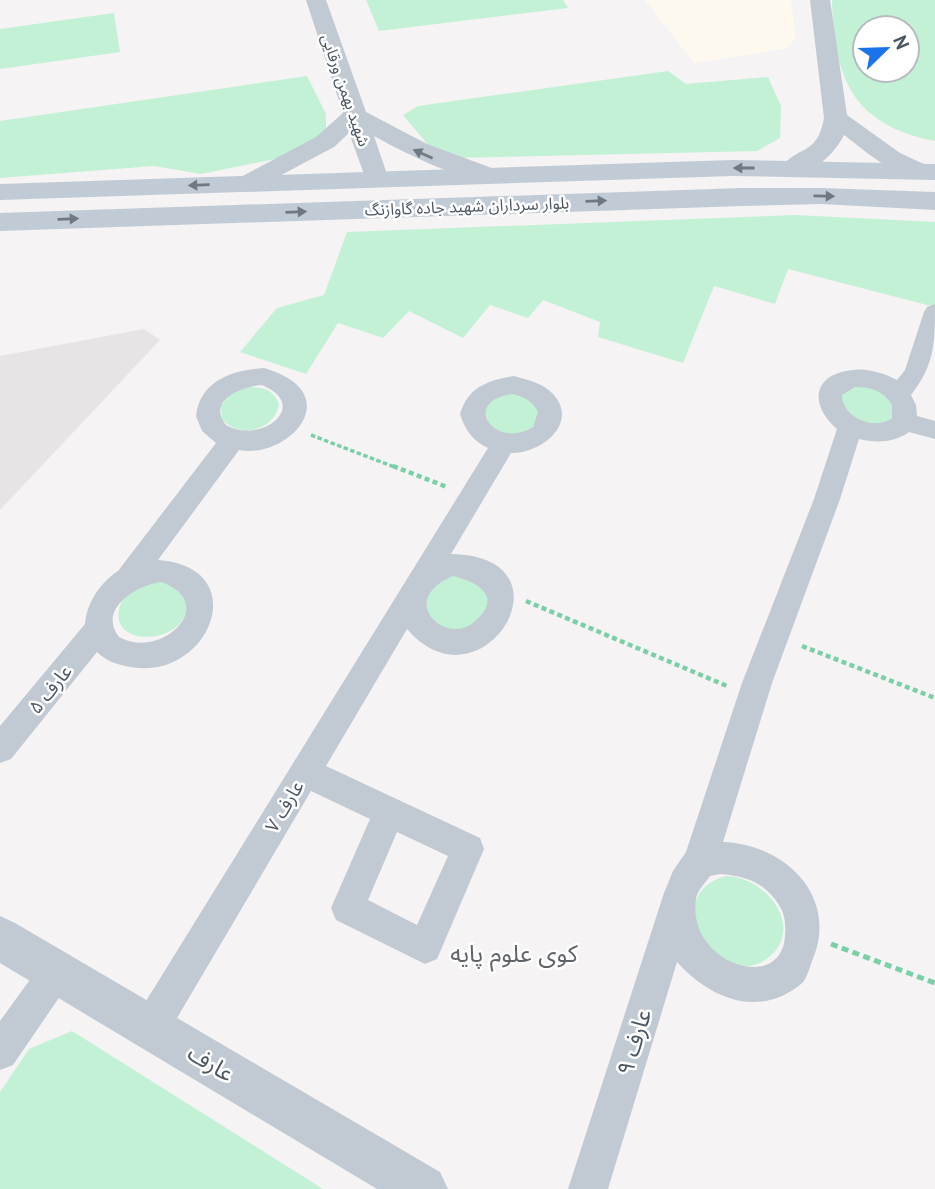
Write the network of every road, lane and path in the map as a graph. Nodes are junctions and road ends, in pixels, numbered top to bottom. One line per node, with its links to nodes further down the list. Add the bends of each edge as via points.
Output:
1 (316, 0): 3 (street, شهید بهمن ورقایی)
2 (820, 0): 4 (street)
3 (355, 115): 7 (street, one-way to 3, via 414,150); 8 (street, شهید بهمن ورقایی); 9 (street, via 325,142)
4 (836, 118): 5 (street, via 835,131 819,154); 6 (street, via 891,158)
5 (793, 168): 6 (main road, بلوار سرداران شهید جاده گاوازنگ); 7 (main road, بلوار سرداران شهید جاده گاوازنگ, one-way to 7)
6 (927, 171)
7 (488, 175): 8 (main road, بلوار سرداران شهید جاده گاوازنگ)
8 (377, 180): 9 (main road, بلوار سرداران شهید جاده گاوازنگ); 12 (main road)
9 (246, 184): 10 (main road, بلوار سرداران شهید جاده گاوازنگ, one-way to 10)
10 (0, 192)
11 (935, 201): 12 (main road, بلوار سرداران شهید جاده گاوازنگ, one-way to 11, via 742,197)
12 (379, 209): 13 (main road, بلوار سرداران شهید جاده گاوازنگ, one-way to 12)
13 (8, 223)
14 (935, 312): 15 (street, via 916,373)
15 (899, 394): 16 (street, via 906,412); 18 (street, via 866,378 834,386 829,402 832,411)
16 (904, 421): 18 (street, via 888,432); 19 (street)
17 (287, 426): 20 (street, via 262,440); 20 (street, via 297,405 288,386 264,376 235,380 213,395 207,416 211,426); 22 (path)
18 (850, 427): 27 (street)
19 (935, 430)
20 (232, 440): 23 (street)
21 (504, 443): 22 (street, عارف ۷)
22 (471, 496): 24 (street, عارف ۷)
23 (128, 579): 26 (street, via 105,601); 26 (street, via 161,571 190,580 202,604 193,632 165,653 130,657 104,641)
24 (417, 584): 25 (street, via 427,574 453,565 481,570); 25 (street, via 412,596 417,621 425,631 453,641 482,635 493,626 502,602); 31 (street, عارف ۷)
25 (499, 590): 28 (path)
26 (99, 628): 30 (street, عارف ۵)
27 (775, 635): 28 (street); 29 (path)
28 (752, 697): 33 (street)
29 (935, 698)
30 (0, 749)
31 (304, 772): 32 (street); 39 (street, عارف ۷)
32 (390, 812)
33 (700, 861): 34 (street); 35 (street, via 740,858 760,864 778,877 796,903)
34 (680, 895): 35 (street, via 677,915 682,937 710,972 730,982 752,985 772,981 788,970 799,954); 42 (street, عارف ۹)
35 (803, 934): 38 (path)
36 (0, 937): 37 (street, عارف)
37 (57, 971): 39 (street, عارف); 40 (street)
38 (935, 983)
39 (151, 1027): 41 (street, عارف)
40 (0, 1052)
41 (423, 1189)
42 (587, 1189)

